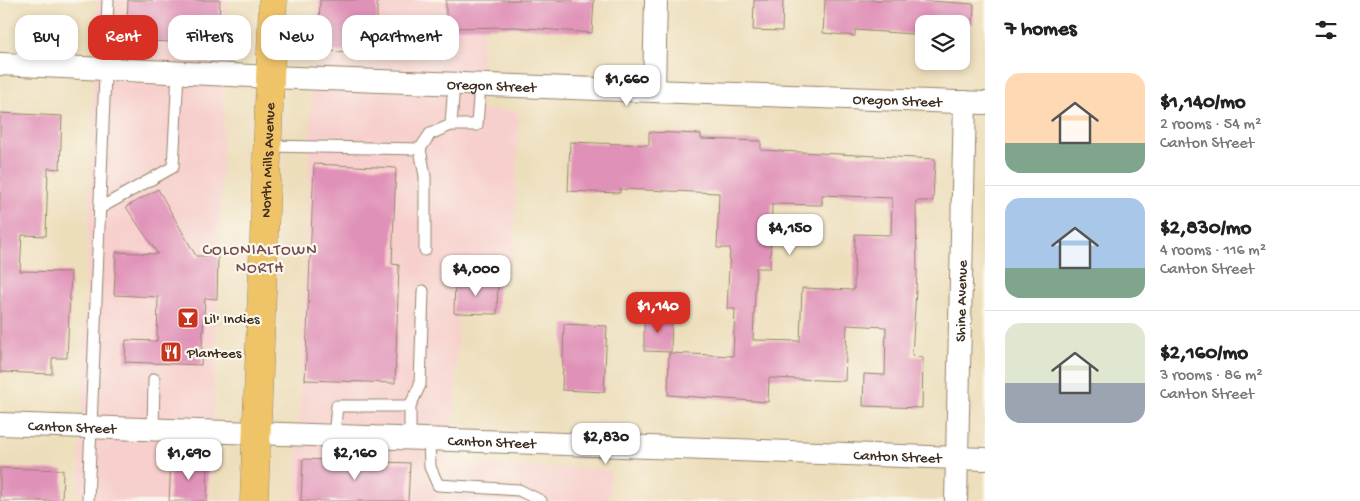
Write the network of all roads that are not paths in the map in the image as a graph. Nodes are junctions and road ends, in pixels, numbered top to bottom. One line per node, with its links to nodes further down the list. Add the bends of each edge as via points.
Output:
1 (108, 0): 5 (lane)
2 (273, 0): 7 (main road, North Mills Avenue)
3 (656, 0): 10 (street)
4 (0, 64): 5 (street, Oregon Street)
5 (105, 69): 6 (street, Oregon Street); 15 (lane)
6 (178, 73): 7 (street, Oregon Street); 15 (lane, via 173,167)
7 (271, 77): 8 (street, Oregon Street); 13 (main road, North Mills Avenue)
8 (454, 83): 9 (street, Oregon Street); 12 (lane)
9 (480, 84): 10 (street, Oregon Street); 12 (lane, via 477,125)
10 (654, 89): 11 (street, Oregon Street)
11 (975, 102): 26 (street, Shine Avenue, via 959,312)
12 (451, 125): 14 (lane, via 430,134)
13 (268, 146): 14 (lane); 23 (main road, North Mills Avenue)
14 (420, 149): 16 (lane, via 425,176)
15 (100, 208): 21 (lane)
16 (425, 250)
17 (423, 291): 19 (lane, via 420,385)
18 (154, 378): 22 (lane)
19 (410, 406): 24 (lane, via 337,406); 25 (lane)
20 (0, 424): 21 (street, Canton Street)
21 (91, 428): 22 (street, Canton Street); 29 (lane)
22 (153, 430): 23 (street, Canton Street)
23 (256, 434): 24 (street, Canton Street); 30 (main road, North Mills Avenue)
24 (334, 436): 25 (street, Canton Street)
25 (419, 440): 26 (street, Canton Street); 28 (lane, via 438,485)
26 (957, 458): 27 (street, Canton Street); 32 (street, Shine Avenue)
27 (985, 459)
28 (518, 495): 31 (lane)
29 (88, 501)
30 (254, 501)
31 (541, 501)
32 (956, 501)

